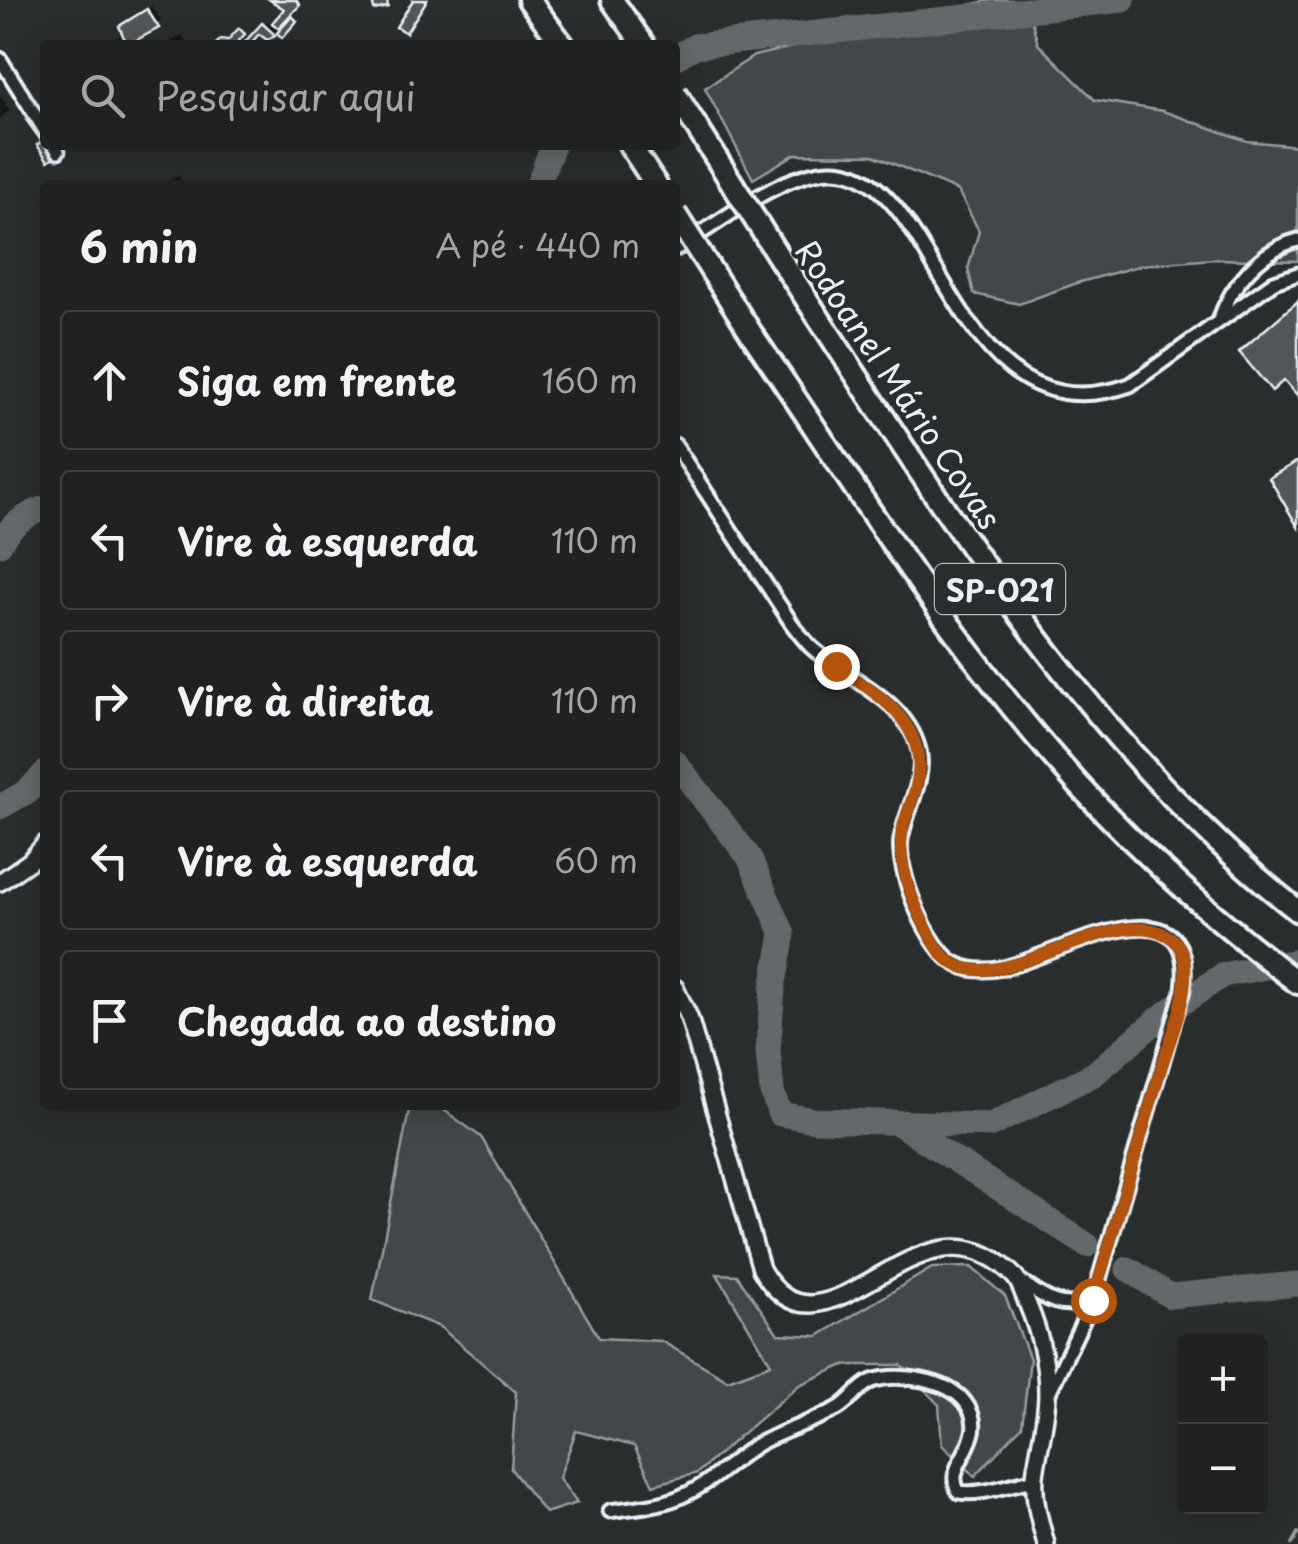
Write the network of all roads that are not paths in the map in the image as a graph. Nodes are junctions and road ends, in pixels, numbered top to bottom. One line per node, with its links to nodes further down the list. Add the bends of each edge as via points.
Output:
1 (529, 0): 3 (highway)
2 (612, 0): 4 (highway)
3 (559, 40)
4 (640, 40)
5 (0, 59): 7 (street)
6 (680, 100): 18 (highway, Rodoanel Mário Covas / SP-021, bridge, via 1038,642 1202,828)
7 (40, 123)
8 (633, 150): 9 (highway)
9 (653, 180)
10 (680, 222): 19 (highway, SP-021, bridge, via 998,688 1051,754 1174,880)
11 (1298, 240): 14 (street, via 1244,275)
12 (680, 247): 14 (street, via 806,175 854,174 901,218 986,344 1009,369 1054,393 1107,393 1130,385)
13 (1298, 274): 14 (street, via 1274,282)
14 (1219, 320)
15 (680, 452): 22 (street, via 810,646 904,719 919,749 920,770 900,842 913,902 938,950 976,971 1002,968 1134,926 1155,928 1184,953 1183,990)
16 (40, 850): 17 (main road)
17 (0, 882)
18 (1298, 911)
19 (1298, 983)
20 (680, 998): 21 (main road, via 774,1290 820,1304 947,1246 988,1257)
21 (1017, 1279): 22 (street, via 1057,1304); 23 (main road, via 1044,1351)
22 (1093, 1300): 23 (street)
23 (1048, 1396): 24 (main road)
24 (1035, 1480): 25 (street, via 959,1492 955,1472 970,1448 971,1411 938,1384 894,1378 861,1387 841,1407 757,1445 685,1495); 26 (main road)
25 (610, 1511)
26 (1046, 1544)

